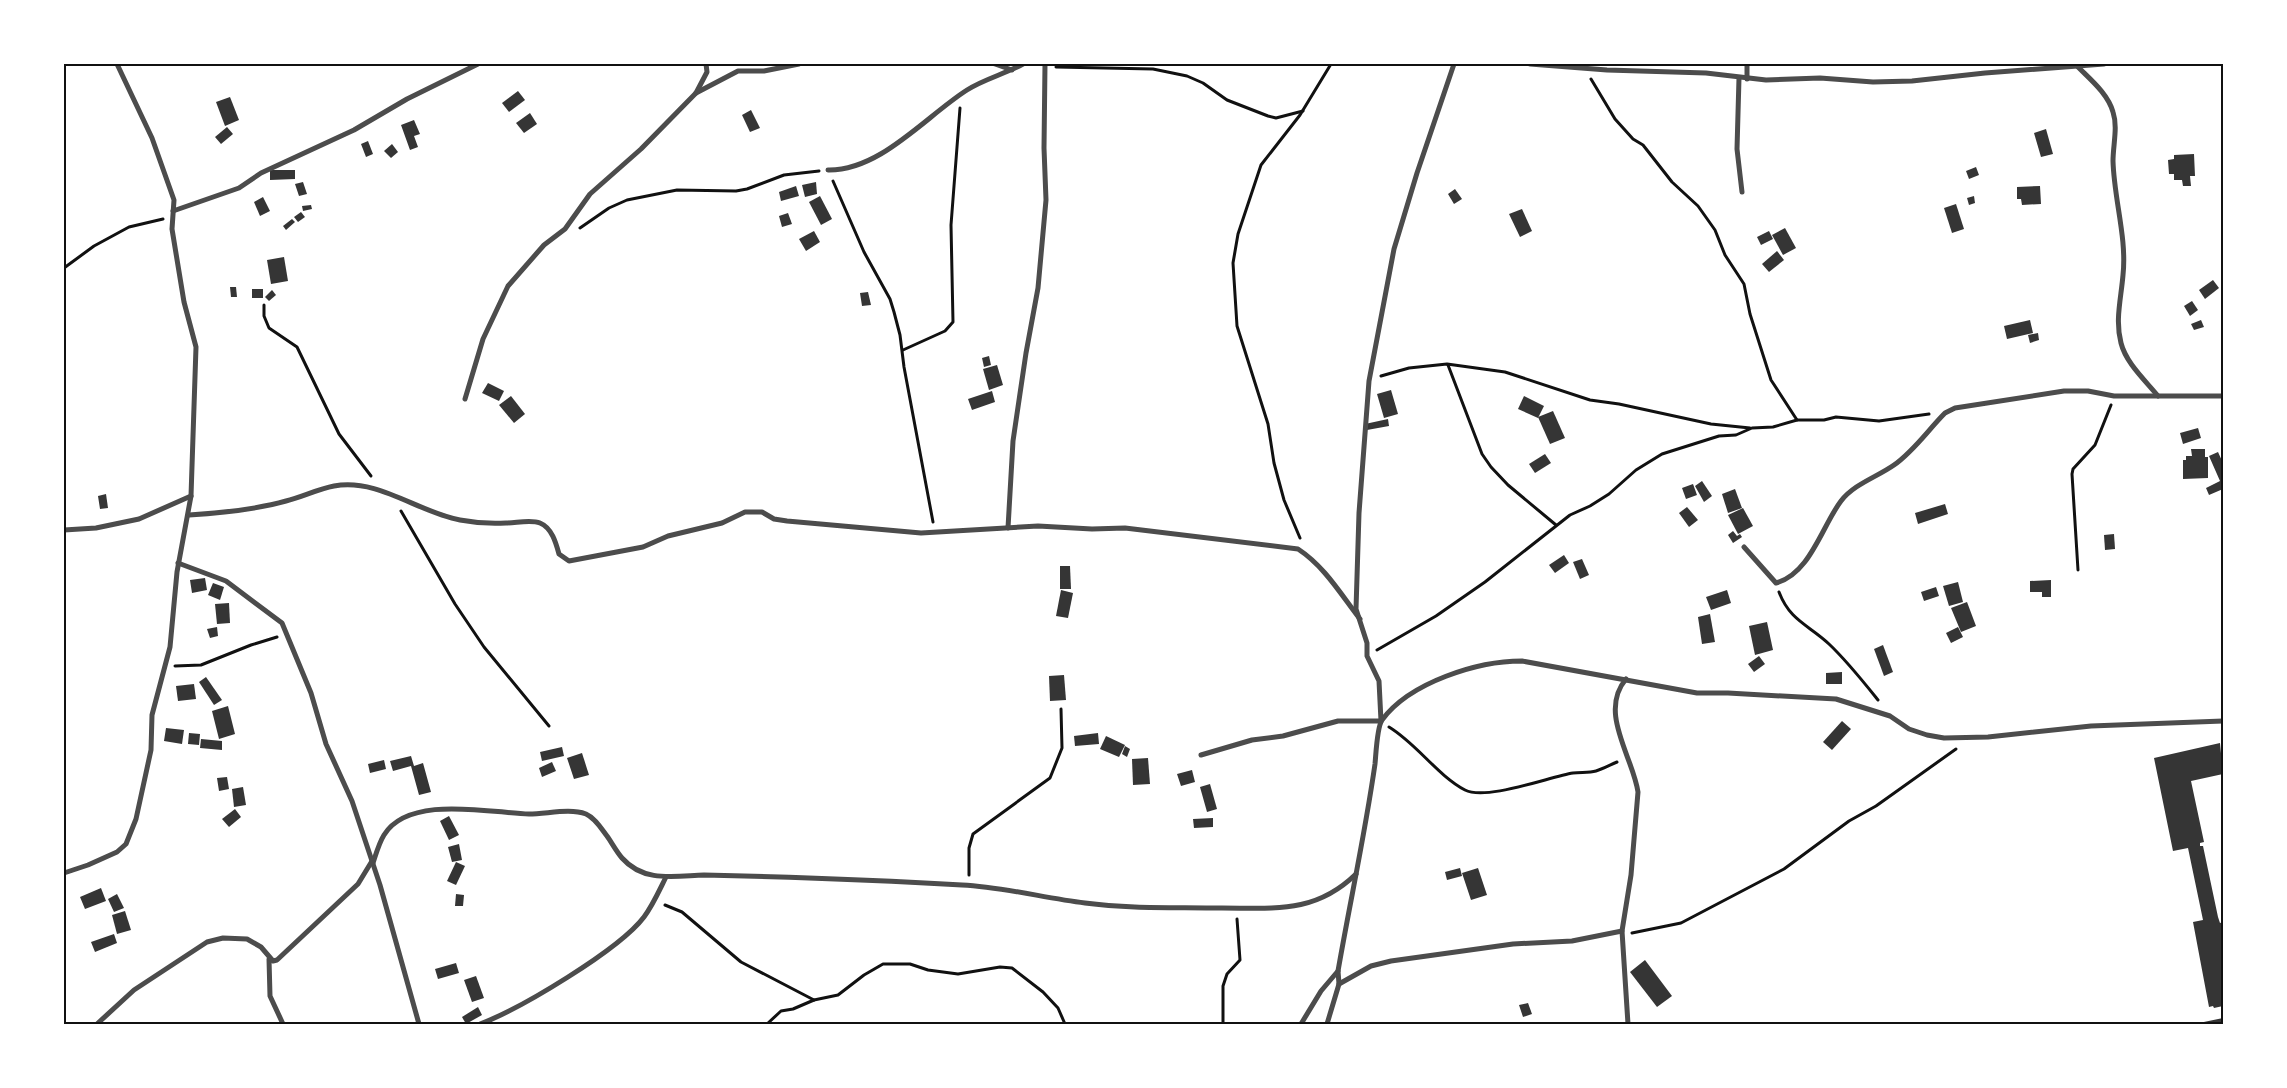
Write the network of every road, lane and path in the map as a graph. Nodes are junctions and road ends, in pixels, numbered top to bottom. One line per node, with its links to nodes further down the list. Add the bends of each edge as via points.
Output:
1 (117, 64): 24 (street, via 152,138 174,200)
2 (478, 64): 24 (street, via 354,130 261,173 239,188)
3 (706, 64): 19 (street, via 707,72)
4 (799, 64): 19 (street, via 738,71)
5 (995, 64): 16 (street)
6 (1023, 64): 16 (street)
7 (1331, 64): 21 (path)
8 (1454, 64): 30 (street, via 1396,240)
9 (1530, 64): 15 (street)
10 (1747, 64): 18 (street)
11 (2104, 64): 14 (street)
12 (1045, 65): 21 (path, via 1153,69 1195,80 1220,96 1268,116 1276,118); 43 (street, via 1046,200 1038,288 1013,440)
13 (2043, 67): 14 (street); 18 (street, via 1912,82)
14 (2078, 67): 32 (street, via 2098,86 2114,112 2113,161 2123,266 2118,328 2127,358)
15 (1586, 68): 17 (street, via 1706,73); 36 (path, via 1615,119 1698,206 1715,230 1725,255 1744,284 1771,380)
16 (1012, 70): 20 (street)
17 (1739, 78): 18 (street); 23 (street, via 1737,149)
18 (1747, 79)
19 (696, 93): 25 (street, via 641,149 590,194)
20 (960, 95): 22 (street, via 901,141 870,159 841,170); 28 (path, via 951,225 953,322 945,331)
21 (1303, 111): 47 (path, via 1261,165 1238,234 1233,264 1237,326 1268,424 1284,500)
22 (828, 170): 25 (path, via 784,175 736,191 677,190 627,200 609,208 583,227); 28 (path, via 864,252 890,299)
23 (1742, 192)
24 (173, 214): 26 (path, via 129,227 94,246); 40 (street, via 172,230 184,302 196,347)
25 (557, 236): 34 (street, via 508,286 483,339)
26 (64, 268)
27 (264, 305): 38 (path, via 268,328 300,352 339,434)
28 (903, 350): 45 (path)
29 (1447, 364): 30 (path, via 1409,368); 37 (path, via 1505,372 1590,400 1711,424); 42 (path, via 1482,454 1491,467)
30 (1369, 381): 51 (street, via 1359,513 1356,609)
31 (2114, 396): 32 (street); 35 (street, via 2088,392 2044,393 1955,408); 49 (path, via 2095,445 2073,469)
32 (2158, 396): 33 (street)
33 (2223, 396)
34 (465, 399)
35 (1945, 413): 36 (path, via 1879,421 1836,416 1812,421); 50 (street, via 1896,464 1846,495 1831,514 1803,563 1785,581)
36 (1797, 420): 37 (path, via 1773,427)
37 (1752, 428): 42 (path, via 1662,454 1636,470 1609,494)
38 (382, 490): 39 (street); 41 (street, via 355,485 334,486 245,511)
39 (390, 494): 45 (street, via 420,508 459,520 481,524 538,522 549,531 562,558 569,561 643,546 754,511 787,521); 60 (path, via 484,647)
40 (191, 496): 41 (street); 44 (street, via 139,519 96,528)
41 (188, 515): 48 (street)
42 (1556, 525): 53 (path, via 1485,582 1436,616)
43 (1008, 528): 45 (street); 47 (street, via 1125,528 1298,549)
44 (64, 530)
45 (935, 532)
46 (1744, 547): 50 (street)
47 (1307, 555): 51 (street, via 1326,572)
48 (178, 563): 52 (street, via 226,580 277,618); 54 (street, via 170,647)
49 (2078, 570)
50 (1776, 583): 57 (path, via 1783,603 1793,616 1824,639 1852,667)
51 (1360, 619): 53 (street)
52 (286, 635): 54 (path, via 251,644 201,664); 64 (street, via 311,693 326,744 352,801)
53 (1367, 656): 58 (street, via 1379,681)
54 (165, 666): 65 (street, via 152,715 149,760 136,819 126,844 117,852)
55 (1626, 679): 57 (street, via 1697,694 1836,700); 58 (street, via 1506,661 1430,683 1405,698); 63 (street, via 1615,700)
56 (1060, 710): 68 (path, via 1062,748 1050,778 973,834 968,864)
57 (1890, 716): 61 (street, via 1927,735 1944,738)
58 (1381, 721): 62 (street, via 1338,721); 63 (path, via 1407,738 1467,792 1507,790 1575,772 1595,772); 66 (street)
59 (2223, 721): 61 (street, via 2090,726)
60 (549, 726)
61 (1969, 736): 71 (path, via 1947,756 1784,869 1681,923)
62 (1201, 755)
63 (1627, 758): 71 (street, via 1638,792 1631,876)
64 (372, 862): 67 (street, via 391,826 427,810 478,808 528,814 568,811 580,812 597,822 628,864 652,876); 72 (street, via 358,884 277,960); 78 (street)
65 (64, 873)
66 (1357, 874): 70 (street, via 1326,897 1302,906); 73 (street)
67 (666, 877): 68 (street, via 723,875); 69 (street)
68 (969, 886): 70 (street, via 1015,890 1085,903)
69 (655, 900): 75 (path, via 682,912 741,962); 79 (street, via 642,919 612,945 510,1012)
70 (1236, 908): 82 (path, via 1240,960 1227,974 1223,986)
71 (1622, 933): 74 (street, via 1391,961 1371,966); 85 (street)
72 (269, 959): 76 (street, via 260,946 247,939 223,938 207,942 134,990); 77 (street, via 270,996)
73 (1338, 971): 74 (street); 83 (street)
74 (1339, 984): 84 (street)
75 (814, 1000): 80 (path, via 781,1011); 81 (path, via 838,995 883,964 910,964 958,974 1012,968 1043,992 1058,1008)
76 (97, 1024)
77 (283, 1024)
78 (419, 1024)
79 (480, 1024)
80 (767, 1024)
81 (1065, 1024)
82 (1223, 1024)
83 (1301, 1024)
84 (1327, 1024)
85 (1628, 1024)

